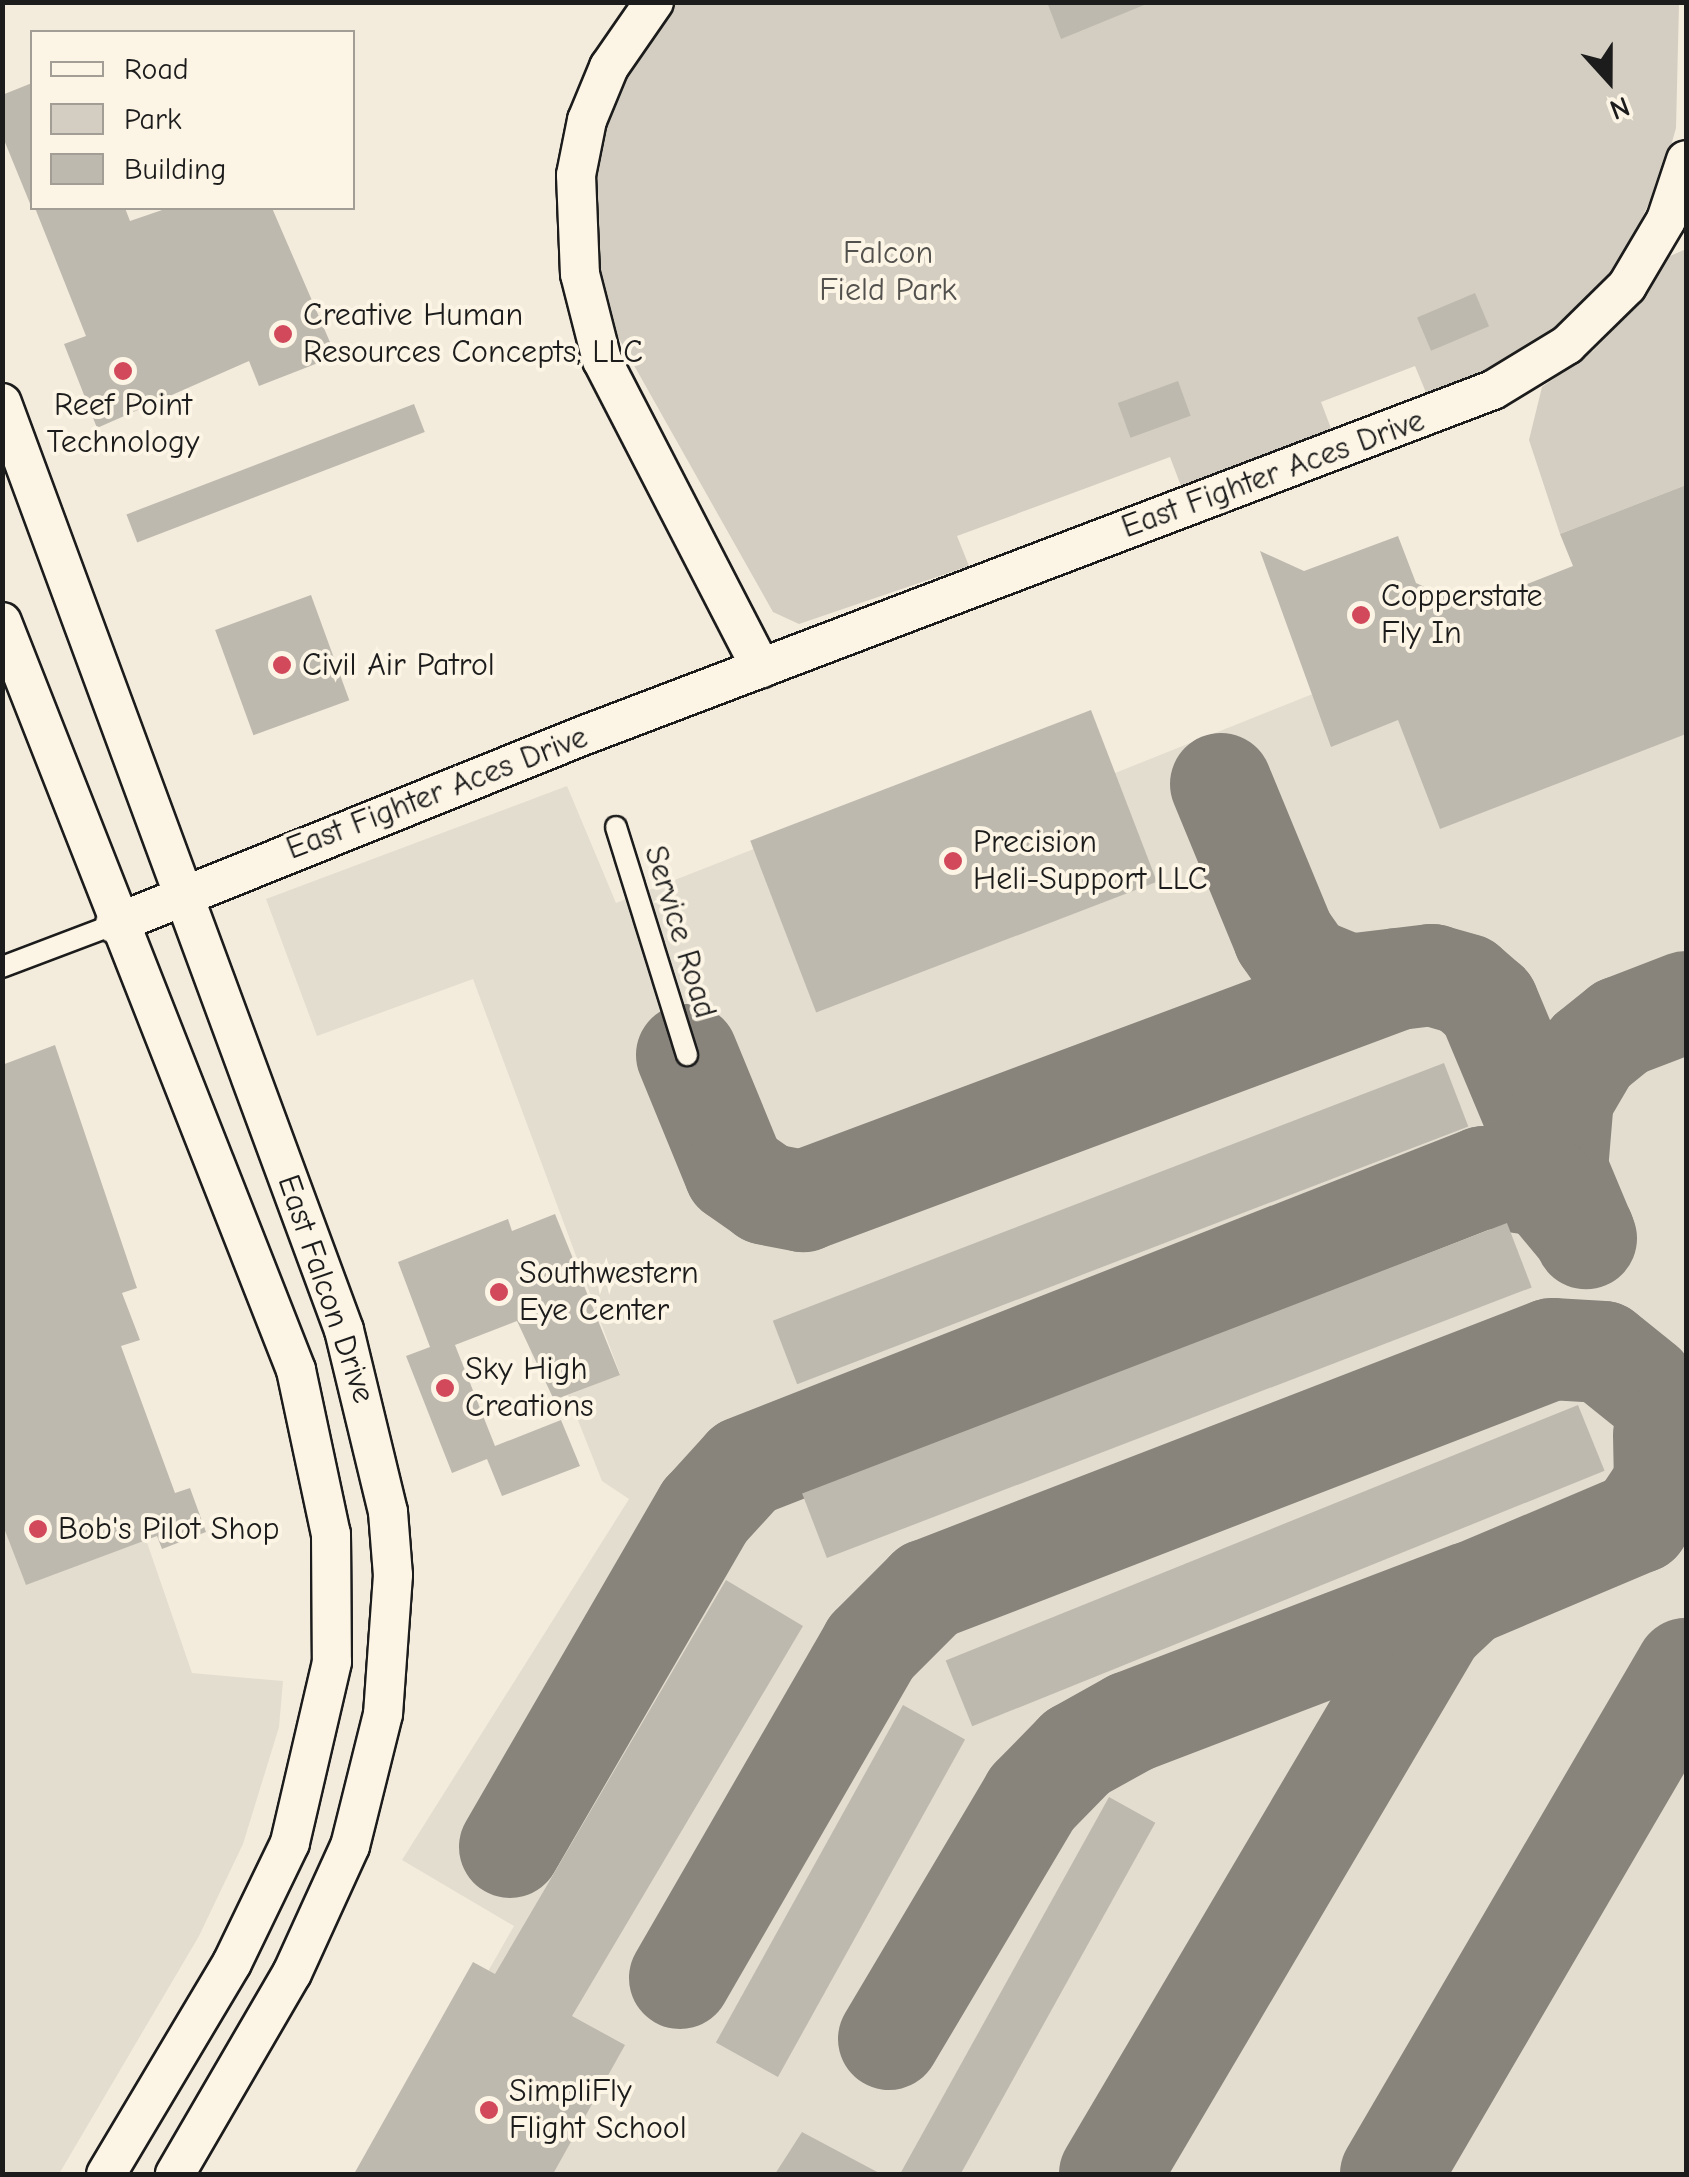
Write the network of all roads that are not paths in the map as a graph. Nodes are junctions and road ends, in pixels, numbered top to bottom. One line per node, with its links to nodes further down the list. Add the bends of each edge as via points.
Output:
1 (654, 2): 5 (street, via 609,67 580,146 582,290 602,360)
2 (1686, 160): 5 (street, East Fighter Aces Drive, via 1666,220 1627,286 1533,369 1435,414)
3 (2, 404): 7 (street, East Falcon Drive)
4 (2, 622): 8 (street, East Falcon Drive)
5 (761, 668): 7 (street, East Fighter Aces Drive)
6 (616, 827): 10 (lane, Service Road)
7 (185, 896): 8 (street, East Fighter Aces Drive); 12 (street, East Falcon Drive, via 365,1392 392,1575 383,1714 350,1846 292,1973)
8 (116, 924): 9 (lane); 11 (street, East Falcon Drive, via 296,1370 325,1482 334,1594 322,1723 290,1842 232,1963)
9 (2, 967)
10 (687, 1054)
11 (106, 2174)
12 (174, 2174)

